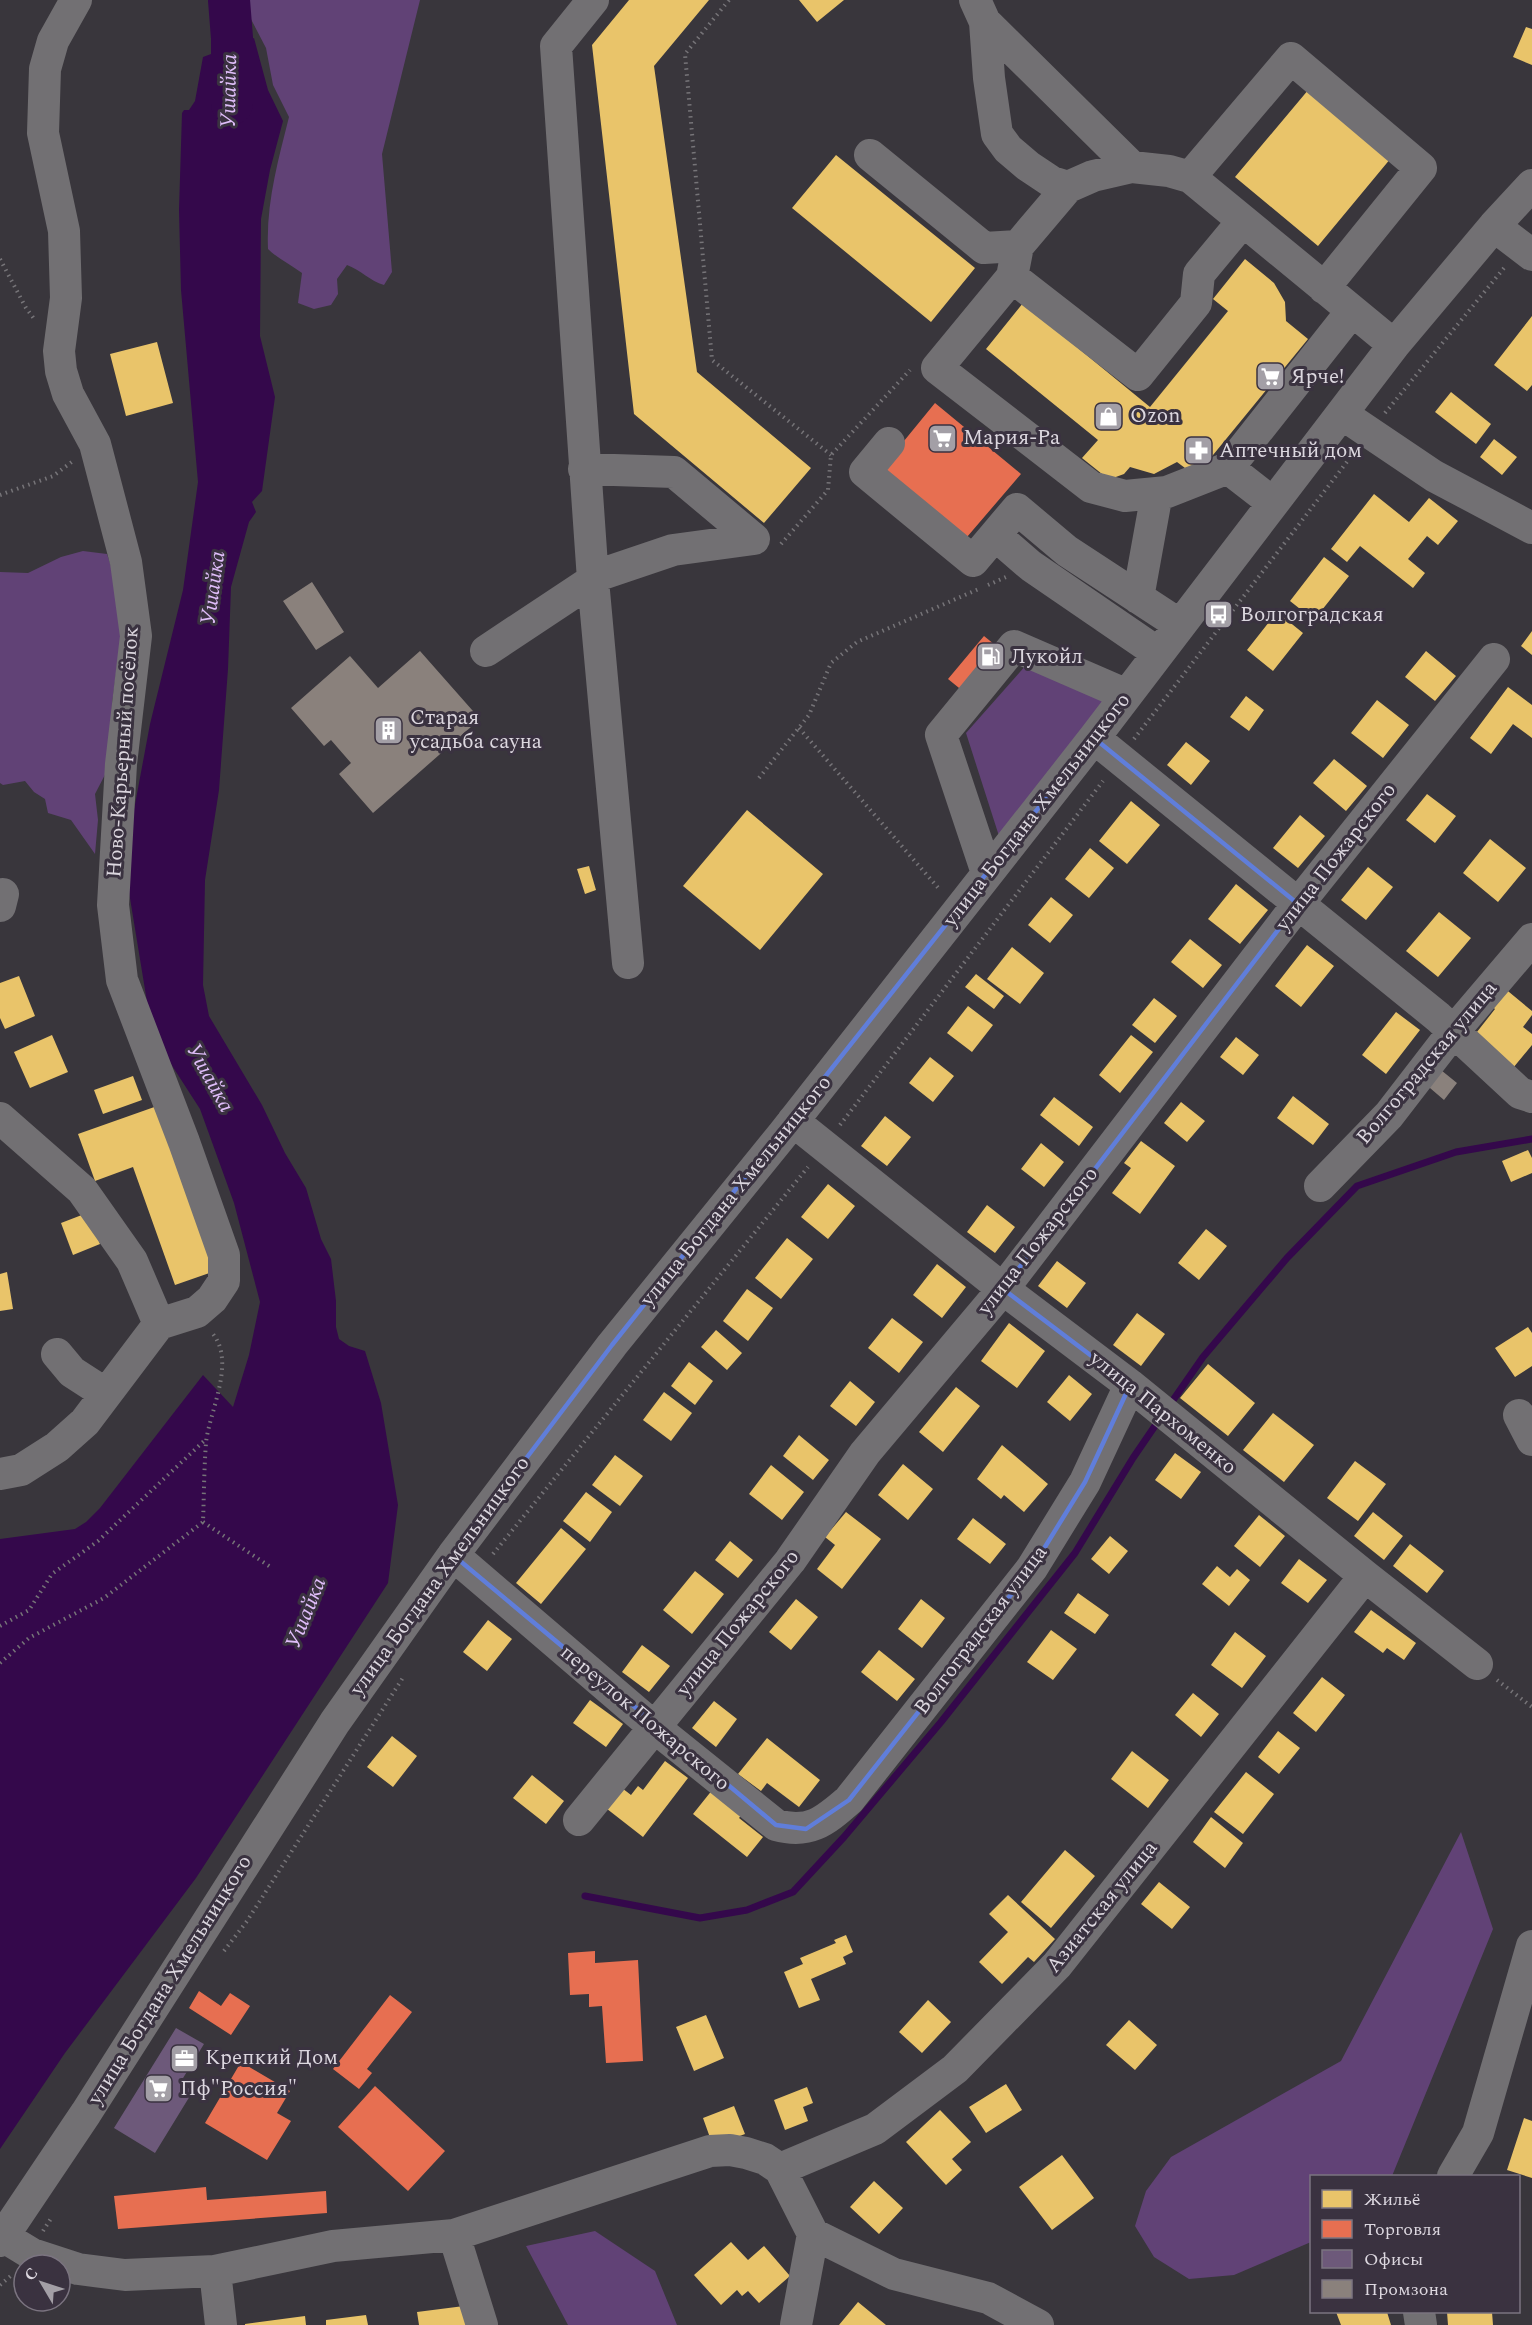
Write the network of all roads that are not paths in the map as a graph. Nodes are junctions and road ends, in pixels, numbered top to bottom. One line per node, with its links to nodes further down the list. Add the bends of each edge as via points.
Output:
1 (76, 0): 45 (street, Ново-Карьерный посёлок, via 53,41 45,69 43,133 64,231 66,298 59,351 61,372 68,394 95,444 126,562 136,636 121,764 113,905 122,980 224,1255 224,1281 212,1299 197,1312)
2 (593, 0): 20 (street, via 556,46)
3 (980, 11): 5 (street); 8 (street, via 997,134 1028,166 1052,182)
4 (870, 155): 11 (street, via 984,248)
5 (1132, 167): 6 (street); 8 (street)
6 (1190, 177): 9 (street); 14 (street, via 1291,58 1421,168)
7 (1532, 184): 10 (street, улица Богдана Хмельницкого)
8 (1068, 187): 11 (street)
9 (1243, 221): 13 (street, via 1199,274 1196,303 1138,375); 14 (street)
10 (1494, 226): 12 (street); 16 (street, улица Богдана Хмельницкого)
11 (1018, 246): 13 (street)
12 (1526, 251)
13 (1012, 277): 21 (street, via 937,368 1091,487 1125,496)
14 (1324, 288): 15 (street)
15 (1352, 310): 16 (street); 19 (street)
16 (1394, 345): 17 (street, улица Богдана Хмельницкого)
17 (1342, 414): 22 (street, улица Богдана Хмельницкого); 23 (street, via 1434,476)
18 (889, 442): 24 (street, via 865,472 973,561)
19 (1228, 468): 21 (street); 22 (street)
20 (584, 469): 27 (street); 27 (street, via 674,472 754,539 673,550)
21 (1157, 493): 28 (street)
22 (1273, 503): 29 (street, улица Богдана Хмельницкого)
23 (1532, 528)
24 (995, 535): 25 (street, via 1017,509); 26 (street)
25 (1048, 535): 26 (street); 28 (street)
26 (1028, 563): 31 (street)
27 (593, 580): 30 (street); 38 (street)
28 (1138, 598): 29 (street)
29 (1180, 625): 31 (street, улица Богдана Хмельницкого)
30 (486, 651)
31 (1158, 653): 33 (street, улица Богдана Хмельницкого)
32 (1494, 659): 36 (street, улица Пожарского)
33 (1127, 695): 34 (street, улица Богдана Хмельницкого); 35 (street, via 1014,646 941,735)
34 (1094, 738): 35 (street, улица Богдана Хмельницкого); 36 (street)
35 (987, 873): 42 (street, улица Богдана Хмельницкого)
36 (1298, 904): 39 (street); 44 (street, улица Пожарского)
37 (1532, 939): 39 (street, Волгоградская улица)
38 (628, 963)
39 (1453, 1032): 40 (street, via 1520,1093); 43 (street, Волгоградская улица, via 1389,1115)
40 (1532, 1097)
41 (0, 1118): 45 (street, via 82,1190 132,1261)
42 (793, 1121): 44 (street, улица Пархоменко); 50 (street, улица Богдана Хмельницкого, via 612,1345)
43 (1320, 1186)
44 (1003, 1289): 47 (street, улица Пархоменко); 53 (street, улица Пожарского, via 864,1453 790,1561)
45 (159, 1324): 48 (street)
46 (57, 1354): 48 (street, via 72,1372)
47 (1130, 1385): 51 (street, улица Пархоменко); 54 (street, Волгоградская улица, via 1085,1482 1032,1568)
48 (106, 1394): 49 (street, via 85,1422 57,1447 21,1470)
49 (0, 1474)
50 (464, 1565): 53 (street, переулок Пожарского); 61 (street, улица Богдана Хмельницкого, via 335,1722 86,2113)
51 (1365, 1576): 52 (street, улица Пархоменко); 57 (street, Азиатская улица, via 1057,1965 955,2069 875,2129)
52 (1477, 1664)
53 (654, 1727): 54 (street, переулок Пожарского, via 776,1825 806,1829); 55 (street, улица Пожарского)
54 (849, 1800)
55 (579, 1820)
56 (1532, 1946): 58 (street, via 1478,2133)
57 (780, 2169): 59 (street); 60 (street, via 747,2153 710,2151)
58 (1454, 2175)
59 (813, 2234): 65 (street); 66 (street, via 894,2274 988,2298)
60 (454, 2235): 62 (street, via 333,2246); 64 (street)
61 (11, 2243): 62 (street, via 78,2269 125,2275)
62 (215, 2271): 63 (street)
63 (221, 2325)
64 (482, 2325)
65 (796, 2325)
66 (1038, 2325)

